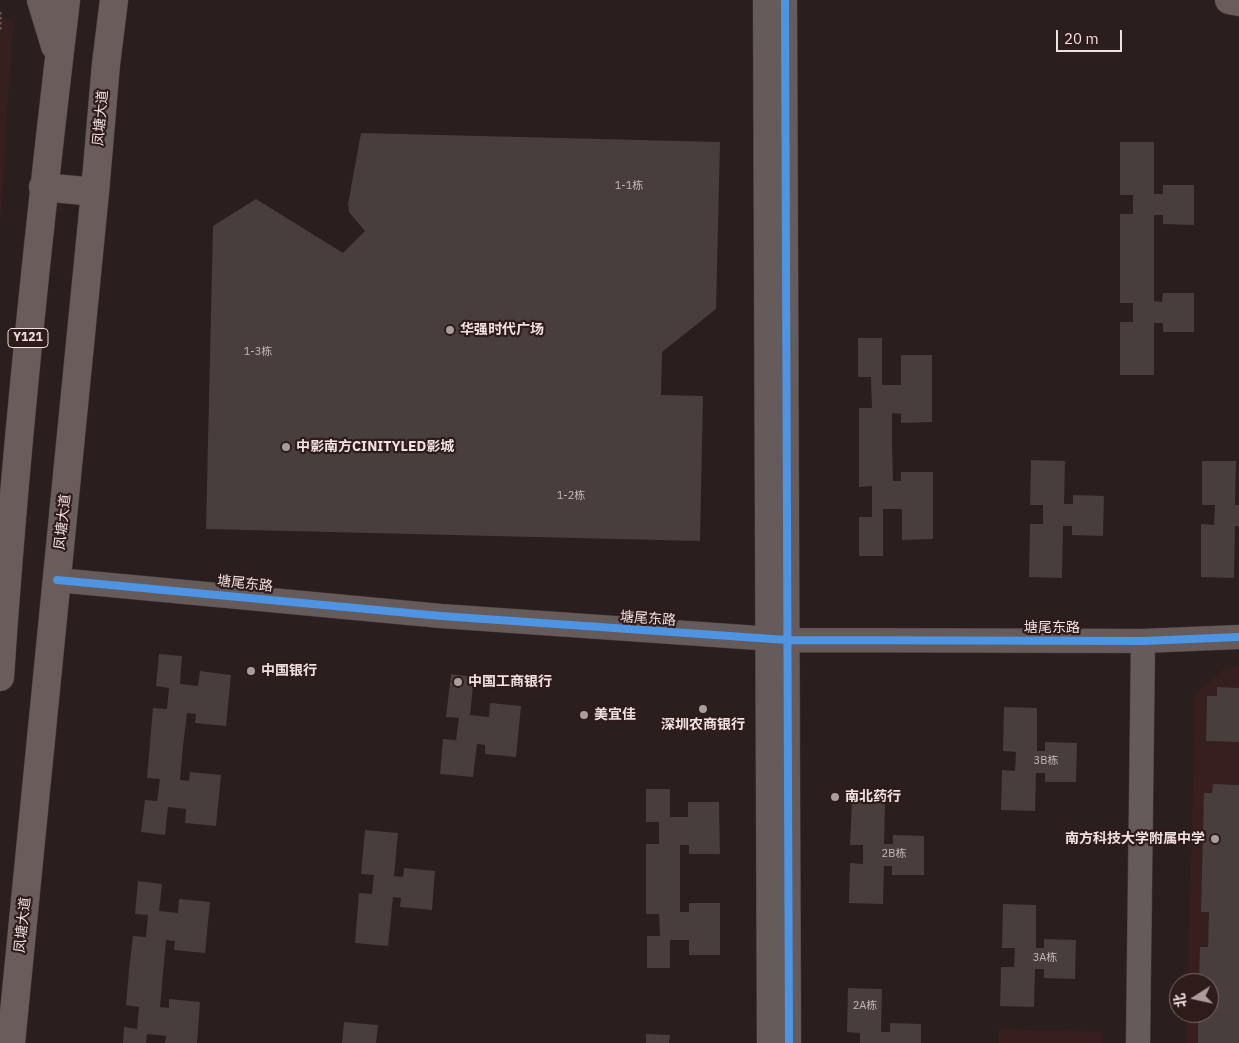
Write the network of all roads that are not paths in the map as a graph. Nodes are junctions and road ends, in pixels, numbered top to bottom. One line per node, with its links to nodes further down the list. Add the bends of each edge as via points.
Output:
1 (41, 0): 10 (main road, via 54,36)
2 (66, 0): 10 (main road, Y121)
3 (114, 0): 9 (main road, 凤塘大道)
4 (133, 0): 9 (main road)
5 (766, 0): 16 (street)
6 (785, 0): 16 (street)
7 (1229, 0): 8 (main road)
8 (1239, 2)
9 (106, 64): 12 (main road, 凤塘大道)
10 (58, 65): 11 (main road, Y121)
11 (43, 187): 12 (main road); 13 (main road, Y121)
12 (95, 192): 14 (main road, 凤塘大道)
13 (4, 577): 18 (main road, Y121)
14 (57, 580): 16 (street, 塘尾东路, via 441,616); 19 (main road, 凤塘大道)
15 (1239, 637): 17 (street, 塘尾东路)
16 (778, 640): 17 (street, 塘尾东路); 20 (street); 21 (street)
17 (1143, 641): 22 (street)
18 (0, 676)
19 (11, 1043)
20 (769, 1043)
21 (789, 1043)
22 (1138, 1043)

